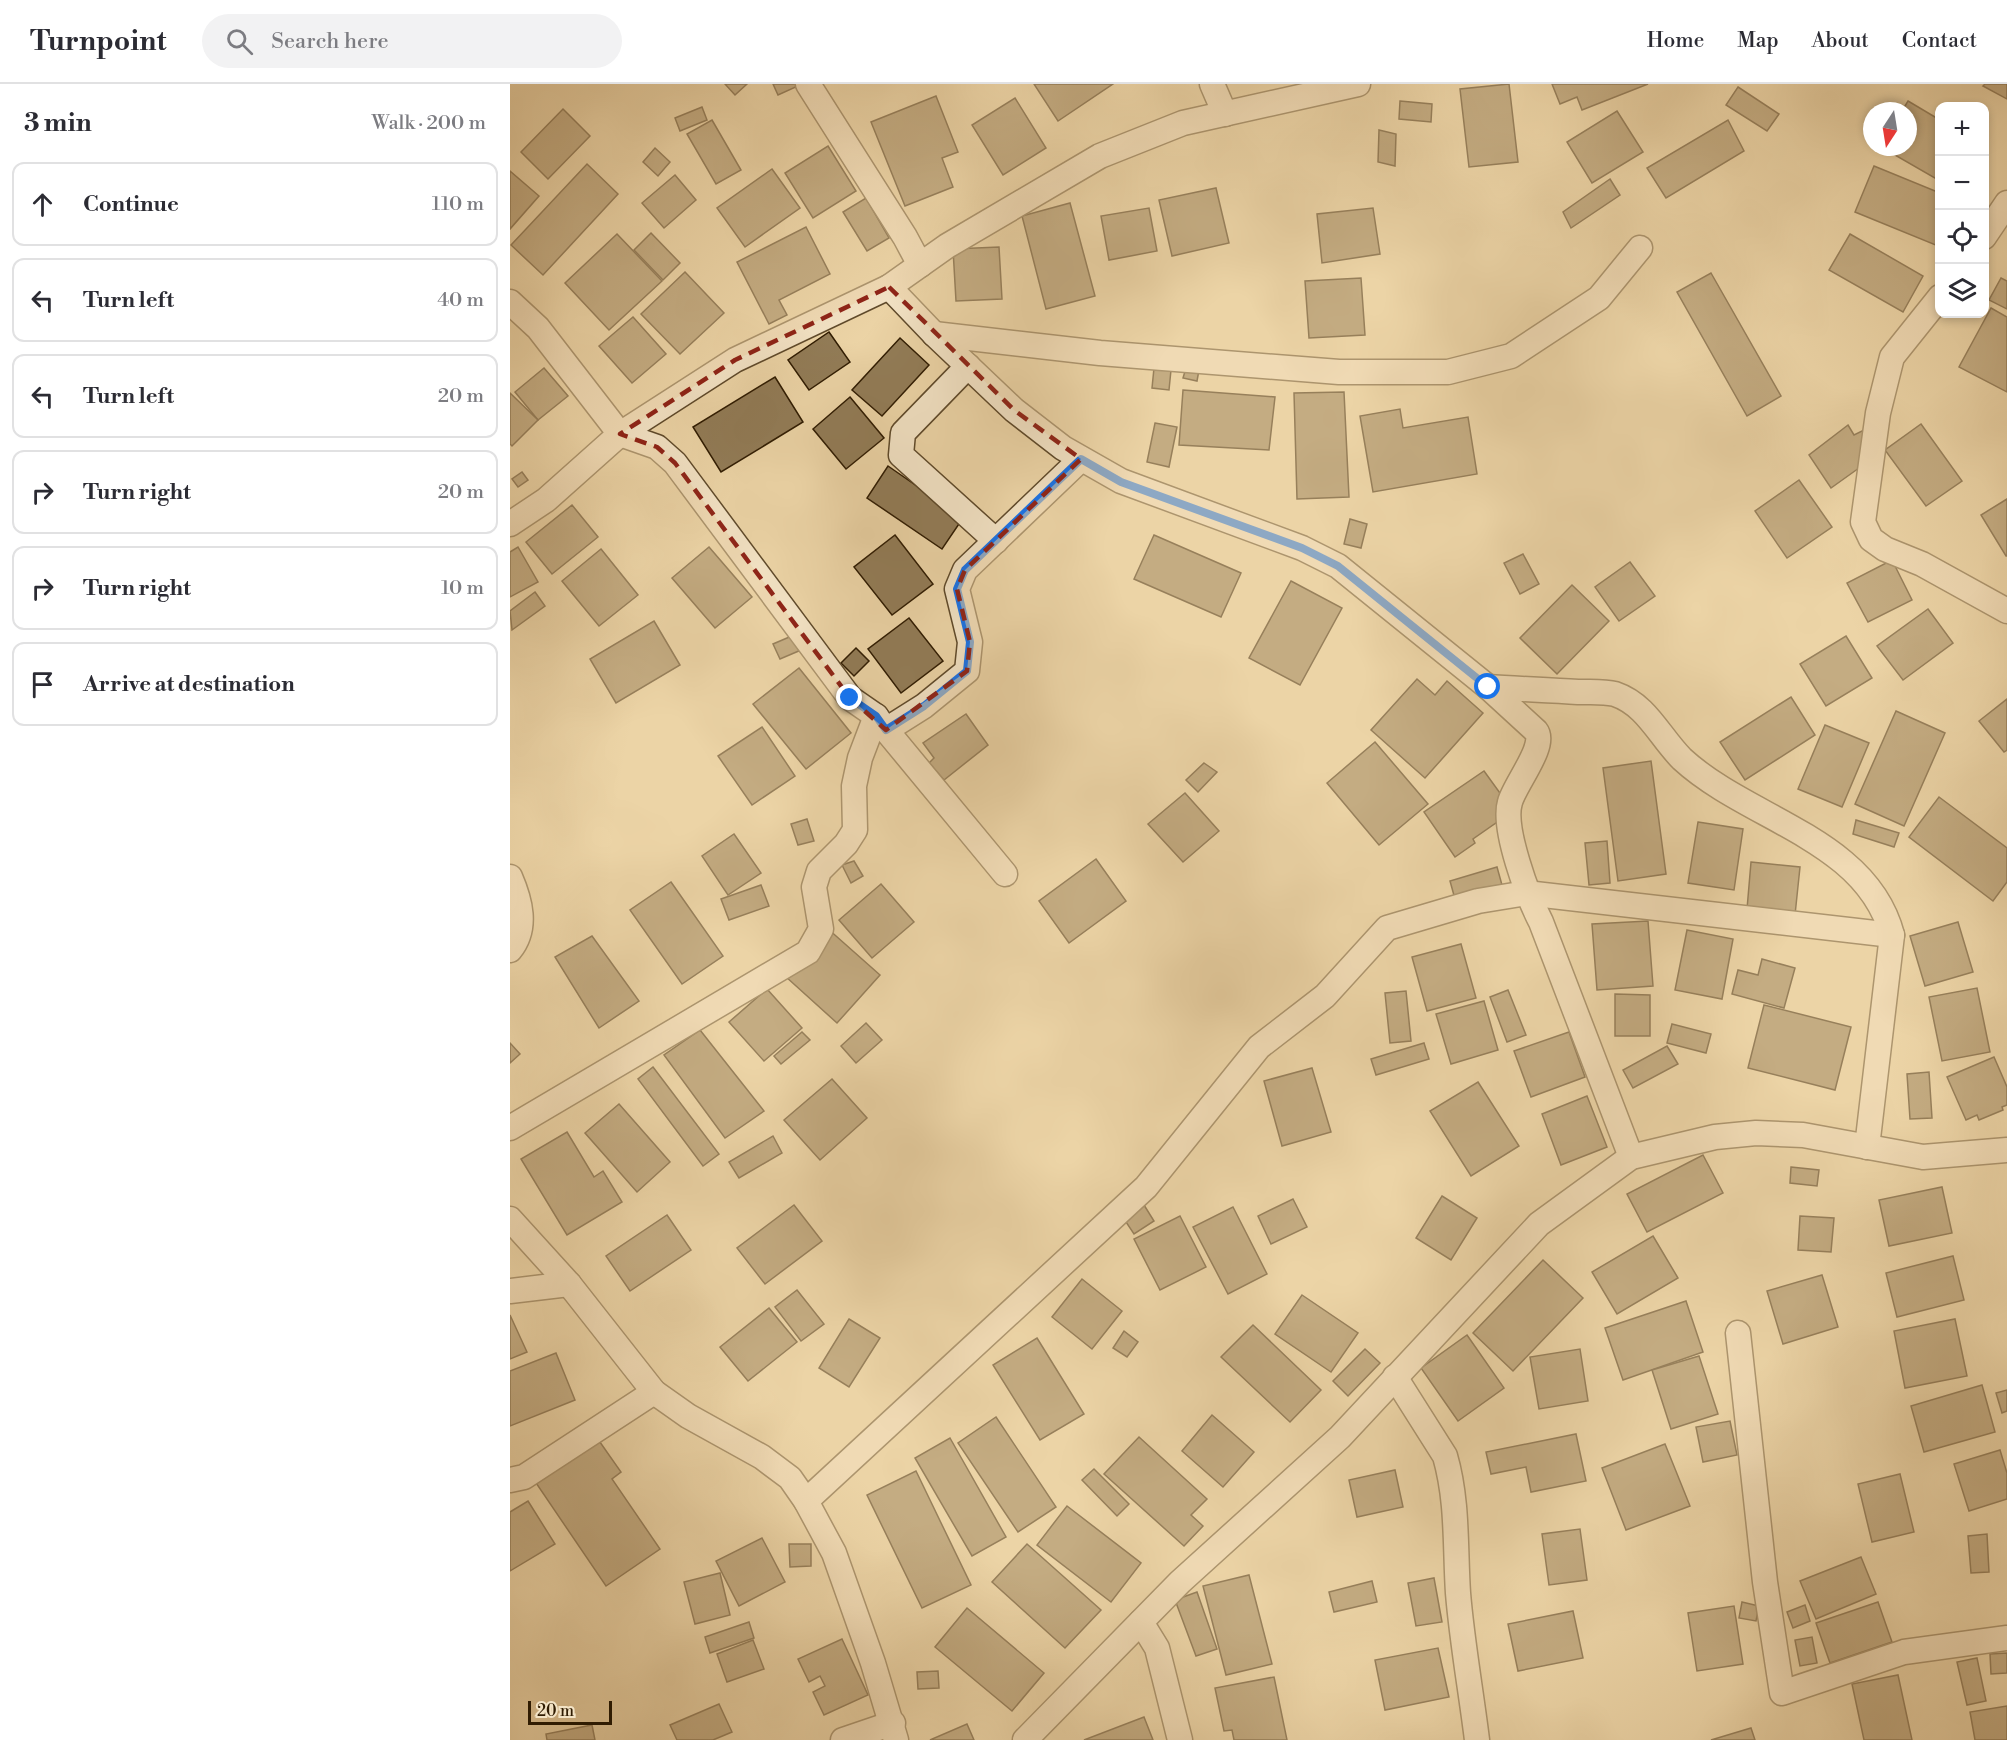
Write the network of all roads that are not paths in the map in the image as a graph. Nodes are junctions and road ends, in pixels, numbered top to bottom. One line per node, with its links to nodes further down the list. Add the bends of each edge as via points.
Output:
1 (808, 84): 8 (street)
2 (1212, 84): 4 (street)
3 (1358, 84): 4 (street)
4 (1225, 114): 8 (street, via 1183,123 1100,156)
5 (2007, 203): 6 (street)
6 (1989, 230)
7 (1640, 248): 12 (street, via 1599,298 1510,356 1448,372 1339,372 1100,353)
8 (920, 265): 9 (street)
9 (889, 287): 12 (street); 14 (street, via 735,360)
10 (510, 302): 14 (street, via 538,328)
11 (1935, 303): 18 (street, via 1892,357 1878,412 1863,522 1871,539 1886,549 1922,564)
12 (934, 334): 13 (street)
13 (968, 366): 15 (street, via 1014,410); 17 (street, via 903,433 901,455)
14 (620, 434): 16 (street, via 546,500); 20 (street, via 657,447 675,463 850,698)
15 (1081, 459): 17 (street); 19 (street, via 1121,482 1302,548 1338,566)
16 (510, 524)
17 (996, 541): 20 (street, via 965,570 957,589 970,642 967,671 924,706)
18 (2007, 611)
19 (1488, 687): 23 (street, via 1540,736 1540,745 1509,802 1508,818); 24 (street, via 1612,693 1636,704 1682,758 1705,776 1832,852 1872,890 1886,911)
20 (881, 723): 21 (street); 26 (street, via 860,758 854,786 855,830 819,871 814,887 822,928 808,952)
21 (1005, 874)
22 (510, 877): 25 (street, via 522,925)
23 (1526, 893): 24 (street); 29 (street, via 1541,922); 37 (street, via 1479,901 1387,928 1325,996 1259,1047 1146,1187)
24 (1892, 935): 27 (street)
25 (510, 950)
26 (510, 1128)
27 (1868, 1147): 28 (street, via 1923,1157); 29 (street, via 1803,1135 1756,1133 1715,1137)
28 (2007, 1150)
29 (1631, 1157): 34 (street, via 1539,1224)
30 (510, 1219): 31 (street)
31 (569, 1284): 32 (street); 35 (street)
32 (510, 1291)
33 (1738, 1333): 39 (street, via 1765,1582 1782,1692 1904,1652)
34 (1395, 1377): 38 (street, via 1340,1437); 44 (street, via 1445,1455 1449,1469 1454,1494 1458,1594)
35 (654, 1392): 36 (street, via 524,1477); 37 (street, via 688,1416 762,1456 790,1478)
36 (510, 1480)
37 (806, 1501): 40 (street, via 834,1553)
38 (1141, 1622): 42 (street); 43 (street, via 1157,1648)
39 (2007, 1638)
40 (895, 1731): 41 (street)
41 (843, 1740)
42 (1025, 1740)
43 (1180, 1740)
44 (1477, 1740)

